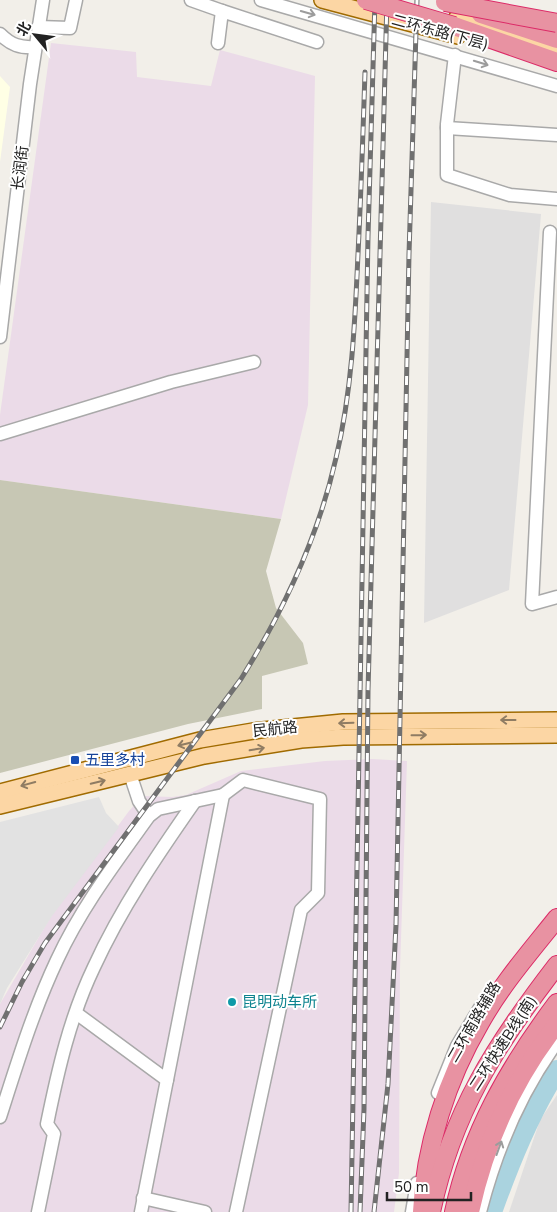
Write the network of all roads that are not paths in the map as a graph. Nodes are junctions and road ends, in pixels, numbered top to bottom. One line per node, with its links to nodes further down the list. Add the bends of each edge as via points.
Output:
1 (43, 0): 11 (street, 长润街)
2 (76, 0): 11 (street, via 70,28)
3 (191, 0): 9 (street)
4 (261, 0): 19 (street, one-way to 19)
5 (322, 0): 20 (main road, 二环东路(下层))
6 (366, 0): 20 (highway, bridge, via 454,26)
7 (386, 0): 18 (main road, 二环东路(下层), via 484,26)
8 (446, 1): 10 (highway, bridge); 12 (main road); 14 (highway, bridge)
9 (222, 11): 15 (street); 16 (street)
10 (557, 23)
11 (38, 26): 17 (street, 长润街)
12 (557, 31)
13 (0, 34): 17 (street, via 20,48)
14 (557, 39)
15 (317, 42)
16 (218, 43)
17 (35, 47): 26 (street, 长润街)
18 (557, 50)
19 (455, 56): 21 (street, one-way to 21); 22 (street)
20 (557, 63)
21 (557, 86)
22 (447, 128): 23 (street); 24 (street, via 447,175 510,196)
23 (557, 135)
24 (557, 199)
25 (550, 232): 29 (street, via 532,604)
26 (0, 337)
27 (254, 362): 28 (street, via 171,382)
28 (0, 434)
29 (557, 597)
30 (557, 720): 33 (main road, 民航路, one-way to 33, via 343,722 253,731 200,740)
31 (557, 735): 32 (main road, 民航路, one-way to 31, via 204,756 301,740)
32 (130, 774): 36 (main road, 民航路, one-way to 32); 37 (street, via 139,801)
33 (0, 792)
34 (223, 795): 35 (street); 50 (street); 58 (street, via 243,780 320,799 318,893 301,910)
35 (195, 801): 37 (street, via 158,809); 45 (street, via 146,872 113,928 93,967)
36 (0, 806)
37 (149, 816): 52 (street, via 94,893 57,959 34,1013)
38 (557, 907): 59 (street, 二环南路辅路, via 503,974 457,1046 430,1122)
39 (557, 918): 60 (highway, via 473,1034 450,1086 433,1140)
40 (557, 954): 49 (highway)
41 (557, 965): 49 (highway, 二环快速B线(南))
42 (557, 970): 61 (main road, via 512,1030 478,1086 450,1150)
43 (557, 997): 54 (main road, via 513,1058 486,1106 466,1155)
44 (557, 1003): 51 (highway)
45 (76, 1013): 50 (street); 55 (street, via 61,1055 47,1124 54,1134)
46 (557, 1018): 51 (highway, via 524,1050)
47 (557, 1024): 54 (highway, via 522,1074)
48 (557, 1042): 62 (street, one-way to 48, via 506,1130 533,1077)
49 (485, 1066): 61 (highway, 二环快速B线(南), via 456,1126 440,1174)
50 (167, 1080): 53 (street)
51 (495, 1096): 54 (highway, via 472,1149)
52 (0, 1117)
53 (144, 1198): 56 (street); 57 (street)
54 (457, 1211)
55 (38, 1212)
56 (141, 1212)
57 (206, 1212)
58 (236, 1212)
59 (412, 1212)
60 (422, 1212)
61 (432, 1212)
62 (480, 1212)

